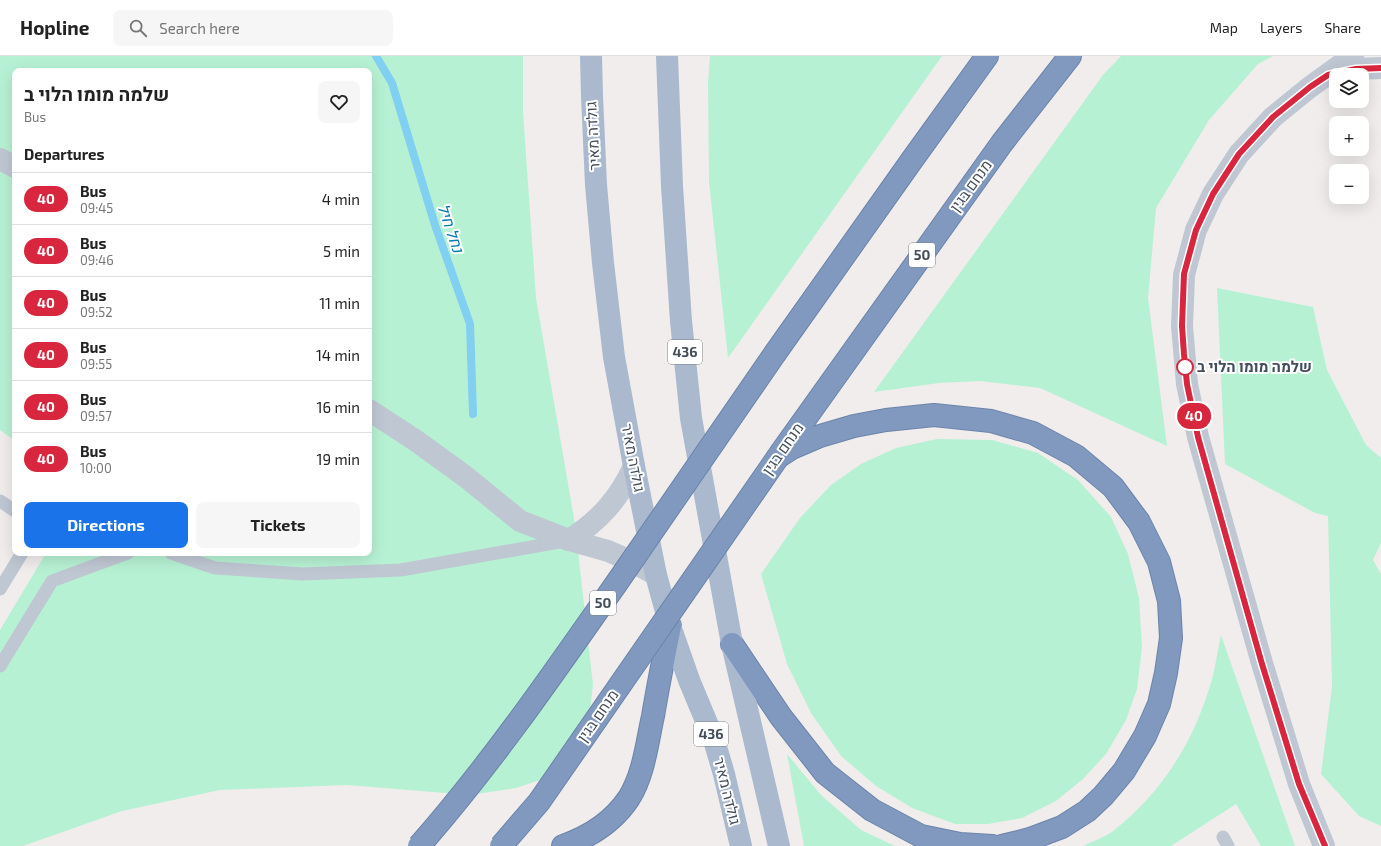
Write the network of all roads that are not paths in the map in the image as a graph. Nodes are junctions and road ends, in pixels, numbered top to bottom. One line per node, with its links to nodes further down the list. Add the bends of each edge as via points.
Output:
1 (591, 56): 12 (main road, גולדה מאיר / 436, via 596,185 603,263 614,356)
2 (667, 56): 22 (main road, 436, via 672,186 691,418)
3 (987, 56): 24 (highway, 50, bridge, via 776,352 546,684 450,811)
4 (1070, 56): 11 (highway, מנחם בגין / 50, via 1002,143)
5 (1353, 56): 7 (street)
6 (1381, 68): 7 (street, via 1356,69)
7 (1328, 75): 31 (street, via 1273,117 1239,154 1213,194 1196,230 1184,274 1182,326 1187,384 1198,437 1262,664 1299,784)
8 (0, 160): 9 (street)
9 (12, 166)
10 (372, 412): 15 (street, via 466,477 520,521)
11 (778, 456): 25 (highway, מנחם בגין / 50, bridge, via 539,802); 30 (highway, via 820,436 886,420 934,416 992,421 1033,433 1076,456 1113,487 1139,522 1158,562 1169,601 1171,638 1159,704 1145,736 1124,770 1087,811 1062,827)
12 (634, 466): 15 (street, via 624,487 608,508 586,529); 19 (main road, גולדה מאיר / 436)
13 (0, 501): 14 (lane)
14 (12, 510)
15 (569, 540): 18 (lane, via 401,570 303,574 216,568); 19 (street, via 608,551)
16 (20, 556): 20 (lane)
17 (120, 556): 23 (lane, via 52,581)
18 (179, 556)
19 (656, 575): 21 (main road, גולדה מאיר / 436)
20 (0, 589)
21 (670, 626): 26 (highway, via 639,778 629,798 613,816 593,833); 27 (main road, גולדה מאיר / 436, via 714,740)
22 (732, 644): 28 (main road, 436); 29 (highway, via 781,717 825,773 872,810 921,836 960,844)
23 (0, 666)
24 (419, 846)
25 (501, 846)
26 (563, 846)
27 (741, 846)
28 (779, 846)
29 (992, 846)
30 (1002, 846)
31 (1324, 846)

